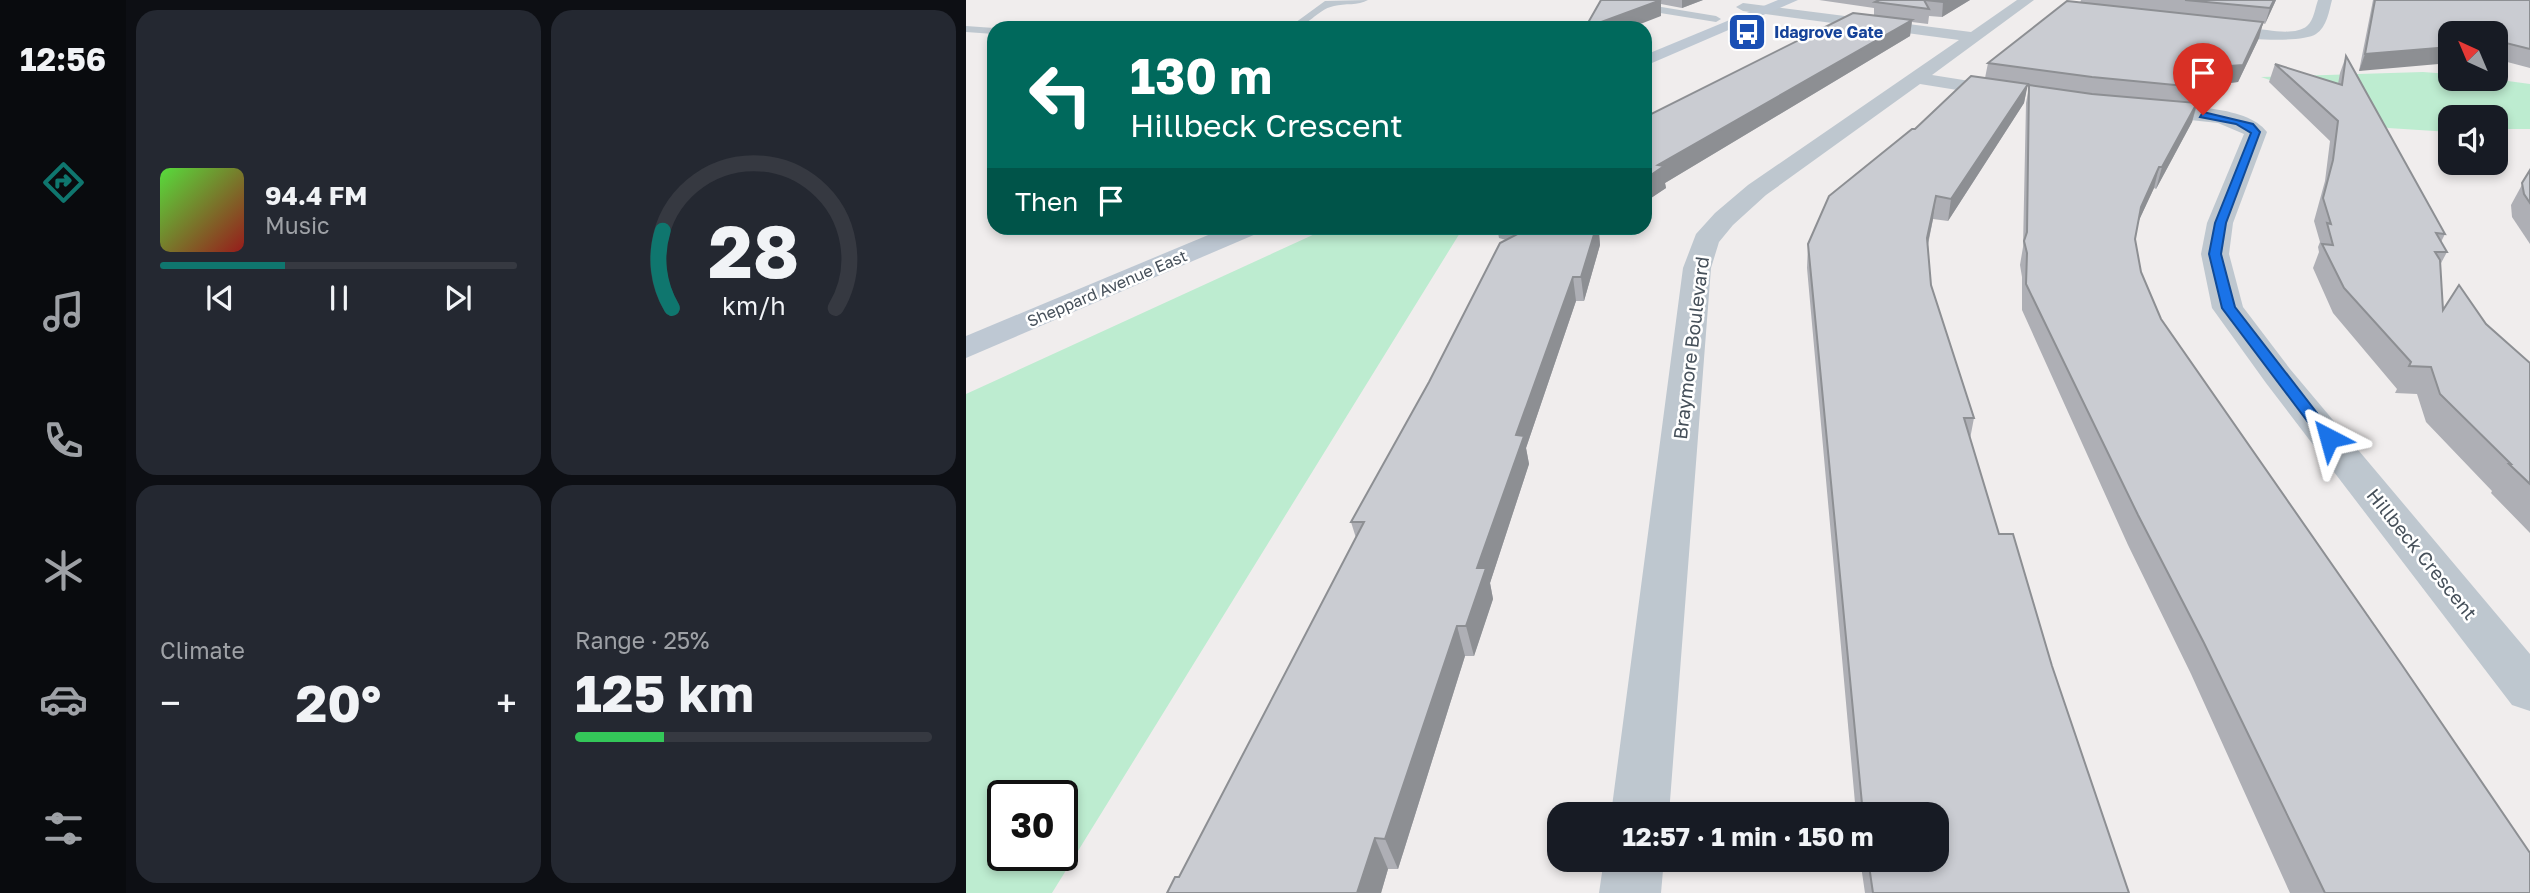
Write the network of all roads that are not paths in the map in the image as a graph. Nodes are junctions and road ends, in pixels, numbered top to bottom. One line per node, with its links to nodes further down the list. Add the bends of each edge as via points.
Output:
1 (1363, 0): 10 (lane, via 1329,4)
2 (1623, 0): 9 (lane, via 1623,4)
3 (1791, 0): 6 (main road)
4 (2325, 0): 11 (street, via 2317,25 2300,34)
5 (2024, 2): 8 (street); 14 (street, Braymore Boulevard)
6 (1764, 5): 7 (street); 14 (street); 16 (main road)
7 (1743, 7): 9 (main road)
8 (2048, 7)
9 (1716, 19): 15 (main road)
10 (1304, 21)
11 (2189, 23)
12 (966, 29): 13 (lane)
13 (987, 30)
14 (1972, 37): 17 (street, Braymore Boulevard)
15 (1652, 46)
16 (1652, 58)
17 (1915, 79): 18 (street); 23 (street, Braymore Boulevard, via 1757,190 1706,240 1697,268)
18 (2046, 98)
19 (2113, 107): 22 (street, Hillbeck Crescent, via 2217,117 2256,132 2220,223 2215,254 2228,308)
20 (1231, 235): 21 (main road, Sheppard Avenue East)
21 (966, 348)
22 (2530, 690)
23 (1641, 802)
24 (1632, 872): 25 (street)
25 (1629, 893)

